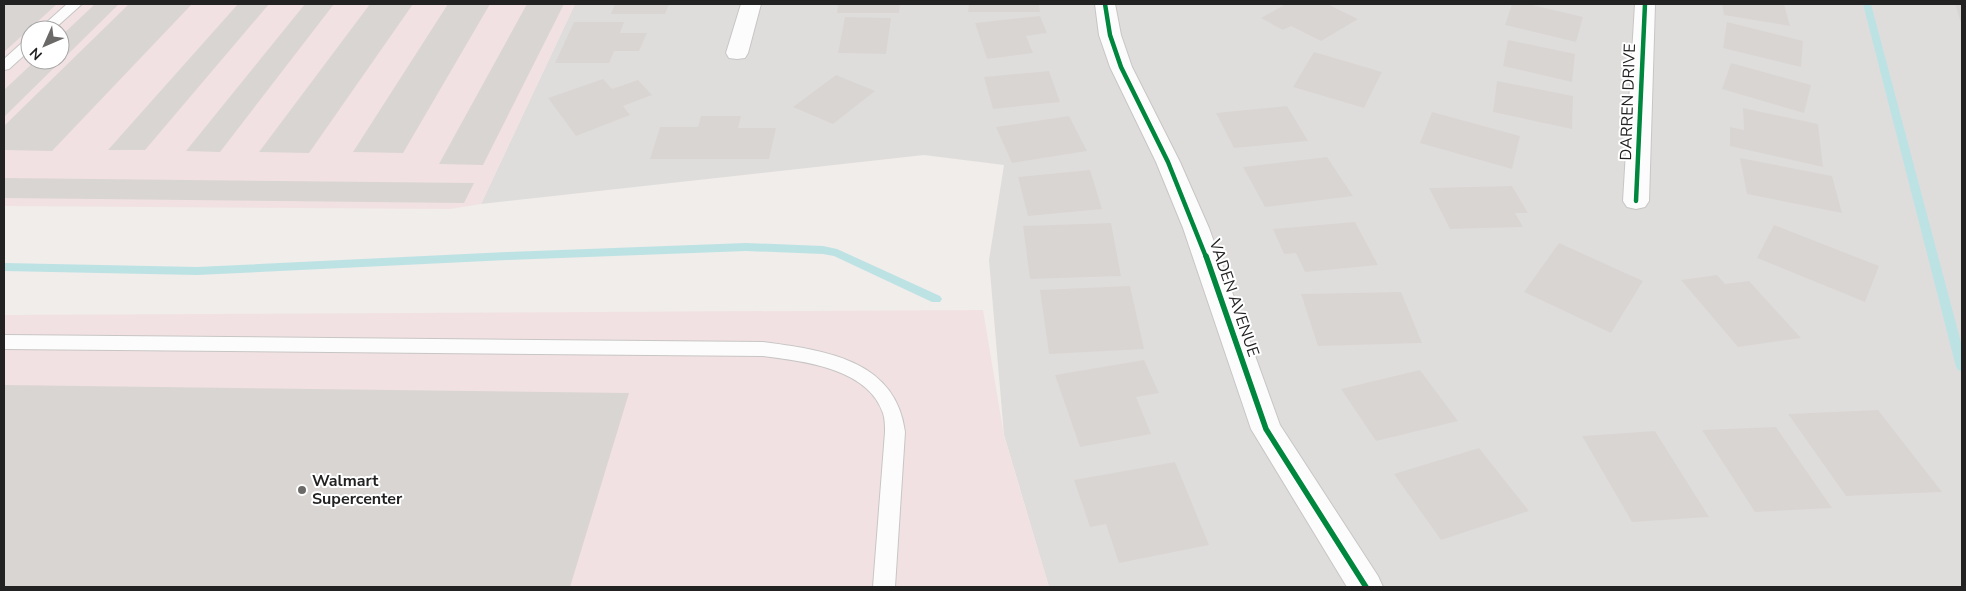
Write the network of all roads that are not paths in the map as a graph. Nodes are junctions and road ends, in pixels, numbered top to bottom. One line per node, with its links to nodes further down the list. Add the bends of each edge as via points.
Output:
1 (74, 4): 5 (lane)
2 (751, 4): 7 (street)
3 (1105, 4): 12 (street, VADEN AVENUE, via 1110,35 1121,66 1196,228 1266,429)
4 (1645, 4): 9 (street, DARREN DRIVE)
5 (56, 20)
6 (20, 52): 8 (lane)
7 (737, 53)
8 (4, 66)
9 (1636, 201)
10 (4, 342): 11 (lane, via 763,349 811,356 854,370 878,388 892,410 895,432)
11 (884, 587)
12 (1366, 587)

